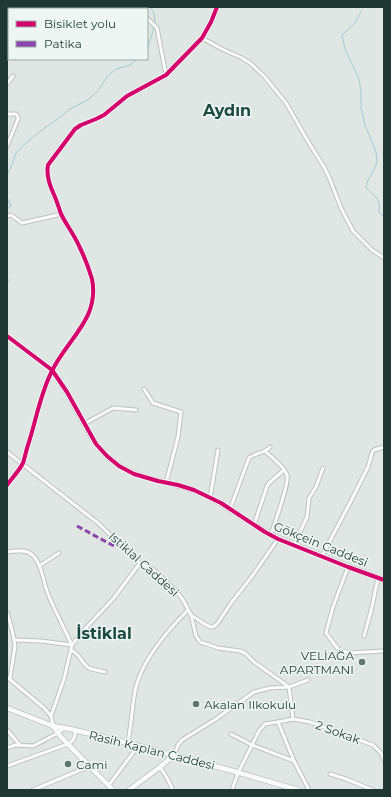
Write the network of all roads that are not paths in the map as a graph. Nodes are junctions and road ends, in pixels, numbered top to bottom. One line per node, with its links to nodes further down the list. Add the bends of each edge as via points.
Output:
1 (217, 7): 3 (street)
2 (148, 19): 4 (street, via 155,27 160,40)
3 (202, 38): 4 (street); 11 (street, via 242,58 264,76 286,103 324,167 353,231)
4 (166, 75): 9 (street, via 127,96 104,116 81,125 68,137 48,165 47,171 50,186)
5 (13, 76): 6 (street)
6 (7, 84)
7 (7, 114): 8 (street, via 14,113 18,116)
8 (7, 146)
9 (62, 214): 10 (street, via 22,223 11,215); 13 (street, via 81,248 93,289 86,319)
10 (7, 216)
11 (384, 258)
12 (7, 336): 13 (street)
13 (52, 370): 16 (street, Gökçein Caddesi); 22 (street, via 42,394)
14 (144, 389): 25 (street, via 153,403 181,412 178,437)
15 (136, 410): 16 (street, via 114,408)
16 (84, 424): 25 (street, Gökçein Caddesi, via 96,444 119,466 134,474)
17 (270, 447): 21 (street)
18 (384, 447): 35 (street, via 372,453 368,467)
19 (218, 450): 27 (street)
20 (7, 452): 22 (street, Istiklal Caddesi)
21 (266, 452): 24 (street); 28 (street, via 249,458)
22 (22, 464): 26 (street); 36 (street, Istiklal Caddesi, via 98,523)
23 (323, 468): 32 (street, via 309,498 307,517)
24 (284, 470): 29 (street, via 267,486); 30 (street, via 288,478)
25 (166, 483): 27 (street, Gökçein Caddesi, via 194,490)
26 (7, 485)
27 (210, 498): 28 (street, Gökçein Caddesi)
28 (230, 509): 29 (street, Gökçein Caddesi)
29 (254, 525): 30 (street, Gökçein Caddesi)
30 (271, 535): 31 (street, Gökçein Caddesi)
31 (278, 538): 32 (street, Gökçein Caddesi); 43 (street, via 217,624 211,627)
32 (294, 545): 35 (street, Gökçein Caddesi)
33 (7, 552): 37 (street, via 29,552)
34 (59, 553): 37 (street)
35 (322, 556): 38 (street, Gökçein Caddesi)
36 (140, 563): 41 (street, Istiklal Caddesi, via 154,570 176,591); 46 (street, via 113,599)
37 (39, 566): 46 (street, via 47,592)
38 (348, 567): 39 (street, Gökçein Caddesi); 48 (street, via 326,633 338,649 349,654)
39 (378, 578): 40 (street, Gökçein Caddesi); 44 (street)
40 (384, 580)
41 (188, 610): 43 (street, Istiklal Caddesi); 63 (street, via 158,644 145,665 135,690)
42 (7, 612): 45 (street)
43 (191, 615): 52 (street, Istiklal Caddesi, via 200,642 218,648 240,650)
44 (364, 636)
45 (15, 640): 46 (street); 50 (street, via 15,653)
46 (72, 645): 47 (street)
47 (71, 650): 49 (street, via 91,669); 54 (street)
48 (384, 651)
49 (105, 672)
50 (8, 678): 54 (street)
51 (308, 680): 52 (street)
52 (289, 687): 55 (street); 71 (street, via 254,692 182,740)
53 (7, 708): 57 (street, Rasih Kaplan Caddesi)
54 (51, 716): 57 (street)
55 (293, 719): 56 (street); 69 (street, 2 Sokak, via 310,722 373,745)
56 (278, 722): 65 (street, via 263,726); 73 (street)
57 (53, 726): 58 (street, Rasih Kaplan Caddesi); 61 (street)
58 (64, 728): 60 (street, Rasih Kaplan Caddesi); 61 (street)
59 (7, 730): 66 (street)
60 (75, 730): 63 (street, Rasih Kaplan Caddesi); 64 (street, via 76,735)
61 (58, 733): 64 (street); 66 (street, via 33,746)
62 (231, 734): 65 (street)
63 (128, 743): 67 (street, Rasih Kaplan Caddesi)
64 (68, 744): 74 (street); 75 (street)
65 (252, 745): 73 (street); 77 (street)
66 (21, 746): 68 (street)
67 (138, 746): 71 (street, Rasih Kaplan Caddesi); 79 (street)
68 (7, 748)
69 (379, 751): 70 (street); 72 (street)
70 (384, 752)
71 (174, 755): 76 (street); 77 (street, Rasih Kaplan Caddesi)
72 (384, 760)
73 (294, 761): 87 (street)
74 (7, 766)
75 (90, 766): 79 (street); 81 (street)
76 (160, 767): 83 (street); 84 (street)
77 (238, 773): 80 (street, Rasih Kaplan Caddesi); 85 (street)
78 (330, 774): 88 (street)
79 (109, 785): 82 (street)
80 (285, 788): 86 (street, Rasih Kaplan Caddesi)
81 (33, 790)
82 (113, 790)
83 (129, 790)
84 (173, 790)
85 (232, 790)
86 (298, 790)
87 (309, 790)
88 (372, 790)

